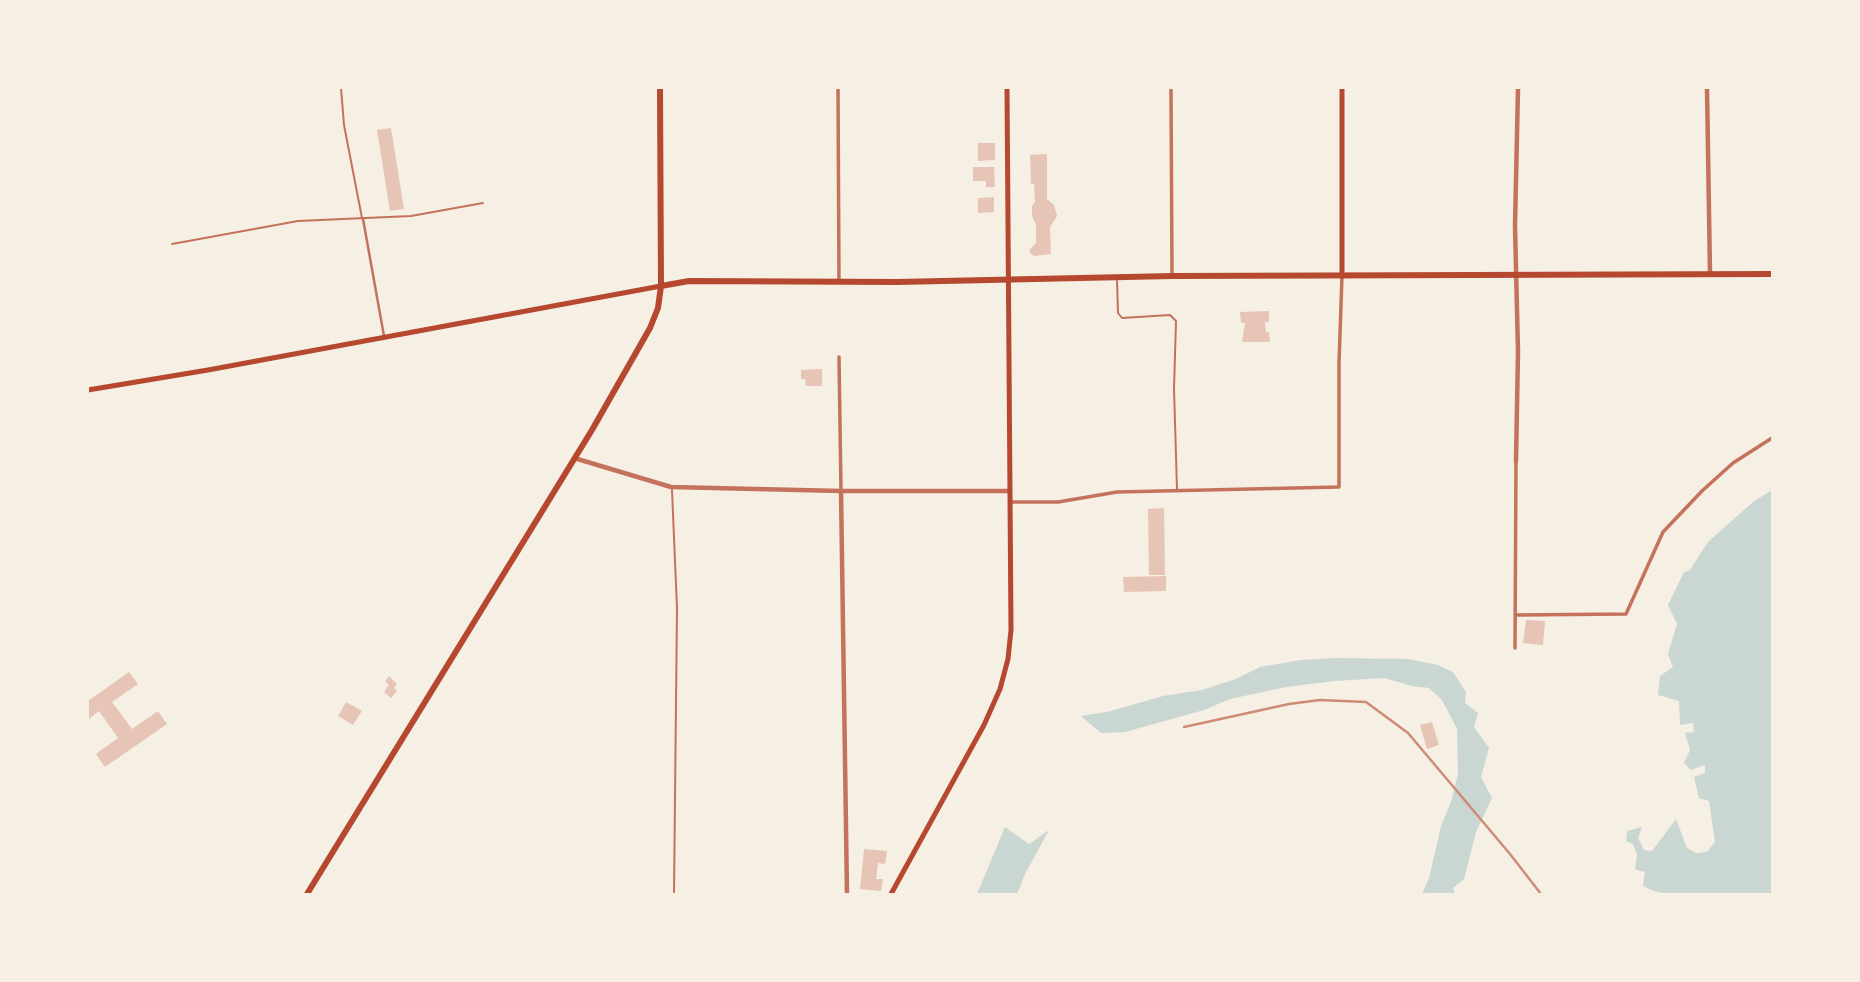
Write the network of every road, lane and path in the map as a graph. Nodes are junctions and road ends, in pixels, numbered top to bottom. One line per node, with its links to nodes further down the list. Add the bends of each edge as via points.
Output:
1 (341, 88): 10 (lane)
2 (660, 88): 20 (main road)
3 (838, 88): 19 (street)
4 (1007, 88): 18 (main road)
5 (1171, 88): 15 (street)
6 (1342, 88): 16 (main road)
7 (1518, 88): 14 (street)
8 (1707, 88): 12 (street)
9 (483, 203): 10 (lane)
10 (363, 219): 11 (lane, via 298,221); 21 (street)
11 (172, 244)
12 (1710, 274): 13 (main road); 14 (main road)
13 (1773, 274)
14 (1515, 275): 16 (main road); 26 (street)
15 (1172, 276): 16 (main road); 17 (main road)
16 (1342, 276): 30 (street, via 1339,487)
17 (1116, 277): 18 (main road); 30 (lane, via 1119,316 1170,315 1176,321)
18 (1009, 279): 19 (main road); 29 (main road)
19 (839, 282): 20 (main road, via 689,281)
20 (661, 286): 21 (main road); 25 (main road, via 650,328)
21 (384, 338): 23 (main road)
22 (839, 357): 28 (street)
23 (88, 390)
24 (1773, 438): 32 (street, via 1733,463 1663,532 1626,614)
25 (575, 458): 27 (street); 34 (main road)
26 (1516, 461): 32 (street)
27 (671, 487): 28 (street); 35 (lane, via 677,608)
28 (841, 491): 29 (street); 36 (street)
29 (1009, 491): 31 (main road)
30 (1177, 492): 31 (street, via 1117,492 1058,502)
31 (1010, 502): 37 (main road, via 1010,630 1000,689)
32 (1516, 615): 33 (street)
33 (1515, 648)
34 (307, 894)
35 (674, 894)
36 (846, 894)
37 (891, 894)

